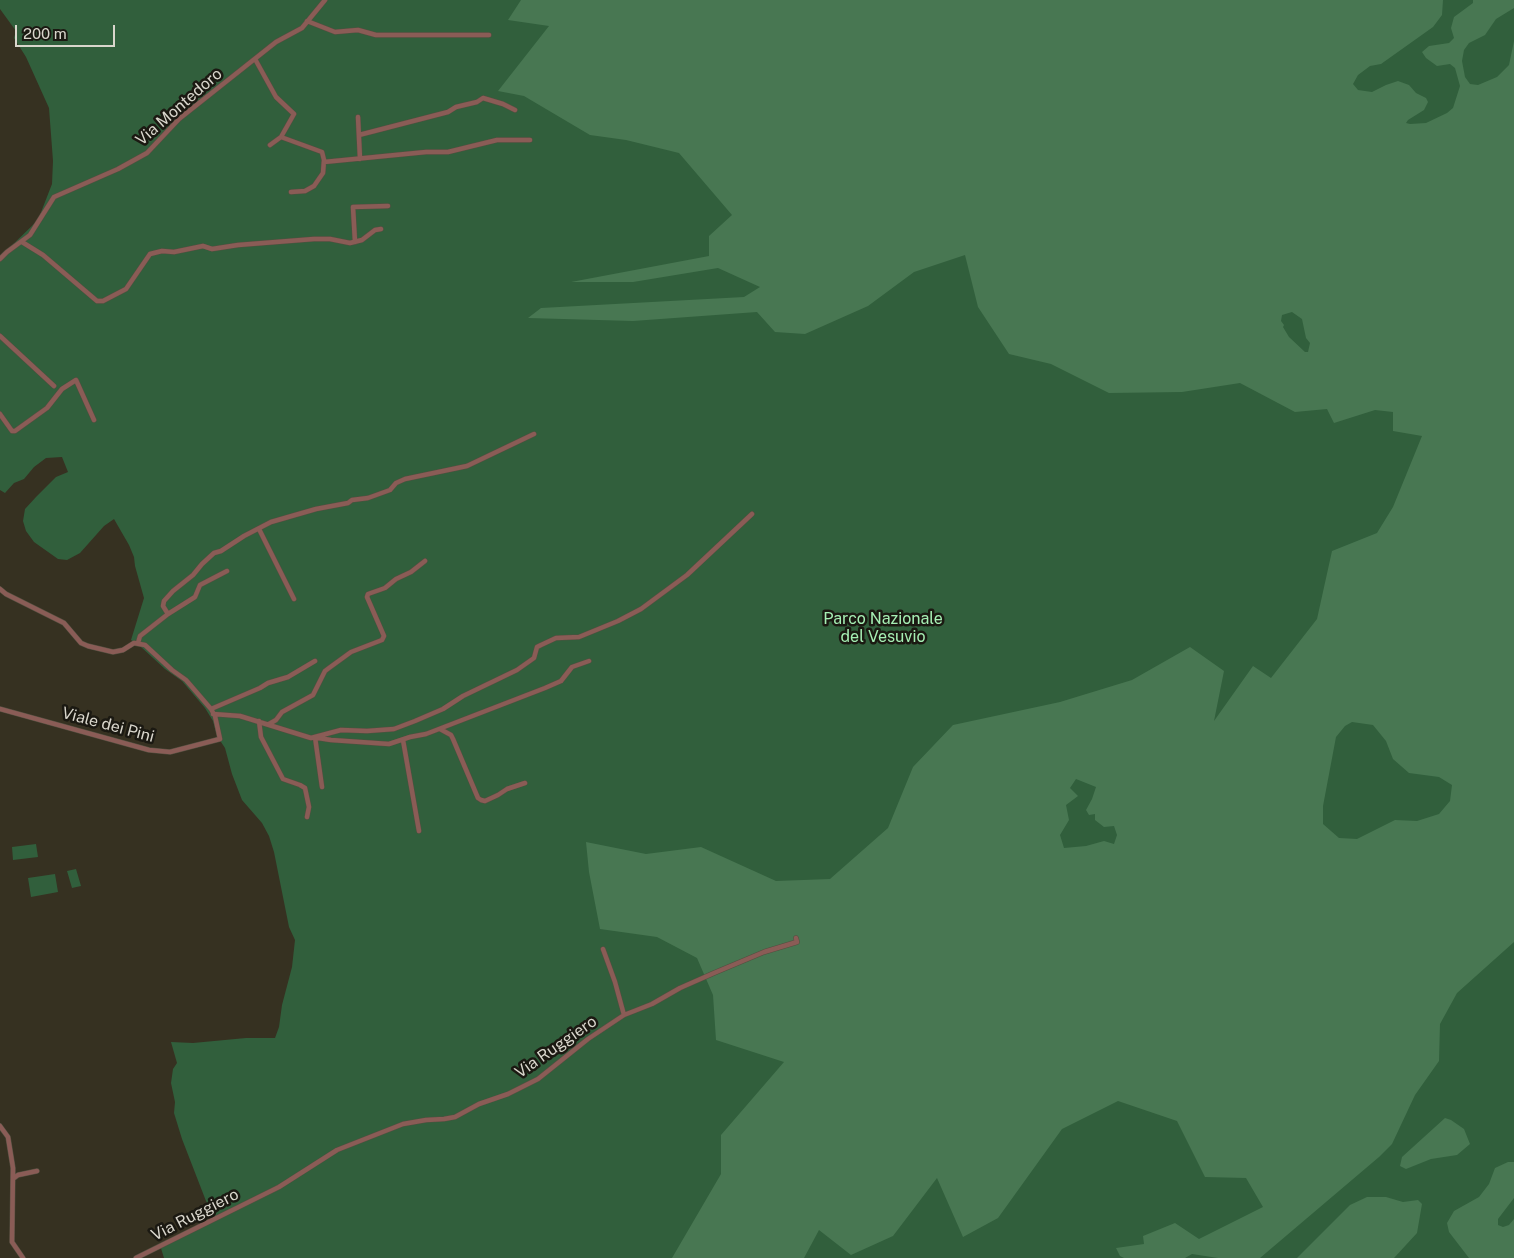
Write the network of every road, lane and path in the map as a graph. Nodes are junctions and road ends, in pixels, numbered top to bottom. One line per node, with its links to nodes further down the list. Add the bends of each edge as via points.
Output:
1 (325, 0): 2 (street, Via Montedoro)
2 (308, 21): 3 (street, via 335,32); 4 (street, Via Montedoro)
3 (489, 35)
4 (255, 59): 8 (street, via 276,97 294,114); 16 (street, Via Montedoro, via 179,120 146,153 54,197 37,226)
5 (515, 110): 7 (street, via 483,98 448,112)
6 (358, 117): 7 (street)
7 (359, 135): 11 (street)
8 (281, 137): 10 (street); 12 (street, via 322,152)
9 (530, 140): 11 (street, via 504,139 448,152)
10 (270, 145)
11 (360, 159): 12 (street)
12 (324, 162): 13 (street, via 322,177 314,186)
13 (292, 192)
14 (388, 206): 17 (street, via 353,207)
15 (382, 229): 17 (street)
16 (22, 242): 17 (street, via 43,255 97,301 126,289 150,254 162,251 314,239); 18 (street, Via Montedoro)
17 (355, 242)
18 (0, 259)
19 (0, 336): 20 (street)
20 (54, 386)
21 (0, 414): 22 (street, via 15,431 47,408 62,389 76,380)
22 (94, 420)
23 (534, 434): 25 (street, via 467,466 405,479 390,490 368,498 271,522)
24 (752, 514): 39 (street, via 687,575 625,617 579,637 556,638 541,645 534,658 517,670 415,721 394,729 341,730)
25 (259, 529): 29 (street); 30 (street, via 214,553 173,590 163,605)
26 (425, 561): 37 (street, via 367,596 384,636 382,640 351,652 329,668 313,695 282,712)
27 (226, 572): 30 (street, via 200,586 195,598)
28 (0, 589): 31 (street, via 64,623 76,638 88,646 118,652)
29 (294, 599)
30 (168, 614): 31 (street, via 140,636)
31 (138, 643): 35 (street, Viale dei Pini, via 145,645 186,680)
32 (315, 661): 35 (street)
33 (589, 661): 38 (street, via 572,667 561,681)
34 (0, 708): 35 (street, Viale dei Pini, via 159,752 220,738)
35 (212, 712): 36 (street)
36 (259, 721): 37 (street); 43 (street, via 260,738 283,779 306,790)
37 (269, 724): 39 (street)
38 (440, 729): 40 (street); 41 (street, via 451,735 481,800)
39 (316, 737): 40 (street, via 377,744); 42 (street)
40 (403, 740): 44 (street)
41 (525, 783)
42 (322, 788)
43 (308, 817)
44 (419, 831)
45 (796, 938): 47 (street, Via Ruggiero, via 797,942 714,973)
46 (603, 949): 47 (street)
47 (624, 1015): 52 (street, Via Ruggiero, via 538,1079 508,1094 455,1117 403,1124 338,1150 279,1187)
48 (0, 1126): 50 (street, via 9,1142)
49 (37, 1171): 50 (street)
50 (14, 1178): 51 (street, via 12,1242)
51 (23, 1258)
52 (136, 1258)

